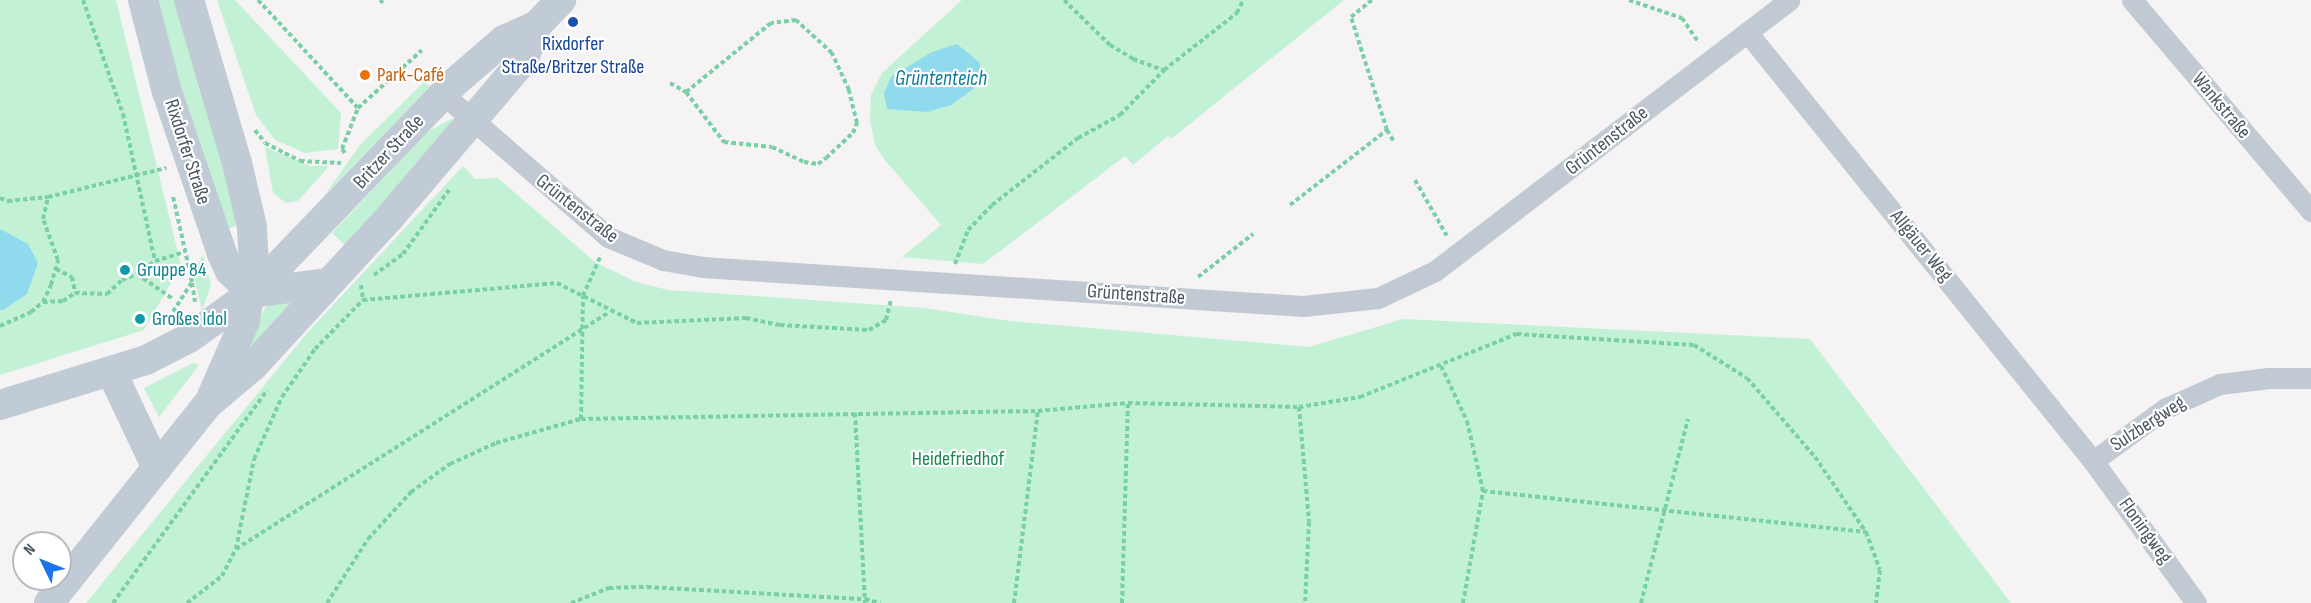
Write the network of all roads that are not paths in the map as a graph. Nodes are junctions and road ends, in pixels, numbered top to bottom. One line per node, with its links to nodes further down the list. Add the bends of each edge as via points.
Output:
1 (143, 0): 12 (main road, Rixdorfer Straße, via 167,92 222,254 230,271)
2 (189, 0): 12 (main road, via 224,109 249,214)
3 (561, 0): 6 (main road, Britzer Straße)
4 (1790, 0): 7 (street, Grüntenstraße)
5 (2132, 0): 10 (street, Wankstraße)
6 (537, 25): 8 (main road, Britzer Straße, via 488,51); 9 (main road, Britzer Straße, via 523,61)
7 (1747, 32): 9 (street, Grüntenstraße, via 1463,252 1408,286 1378,298 1303,306 702,267 663,260 609,237); 17 (street, Allgäuer Weg)
8 (443, 94): 9 (street, Grüntenstraße); 12 (main road, Britzer Straße)
9 (472, 120): 11 (main road, Britzer Straße)
10 (2311, 211)
11 (328, 283): 12 (main road, Britzer Straße); 15 (main road, Britzer Straße, via 253,366)
12 (252, 293): 13 (main road, Britzer Straße, via 189,338); 15 (main road, via 239,337)
13 (112, 373): 16 (main road, Britzer Straße); 18 (main road)
14 (2311, 378): 17 (street, Sulzbergweg, via 2220,384 2166,408)
15 (208, 404): 18 (main road, Britzer Straße)
16 (0, 405)
17 (2093, 461): 20 (street, Floningweg)
18 (157, 468): 19 (main road, Britzer Straße)
19 (49, 603)
20 (2196, 603)

